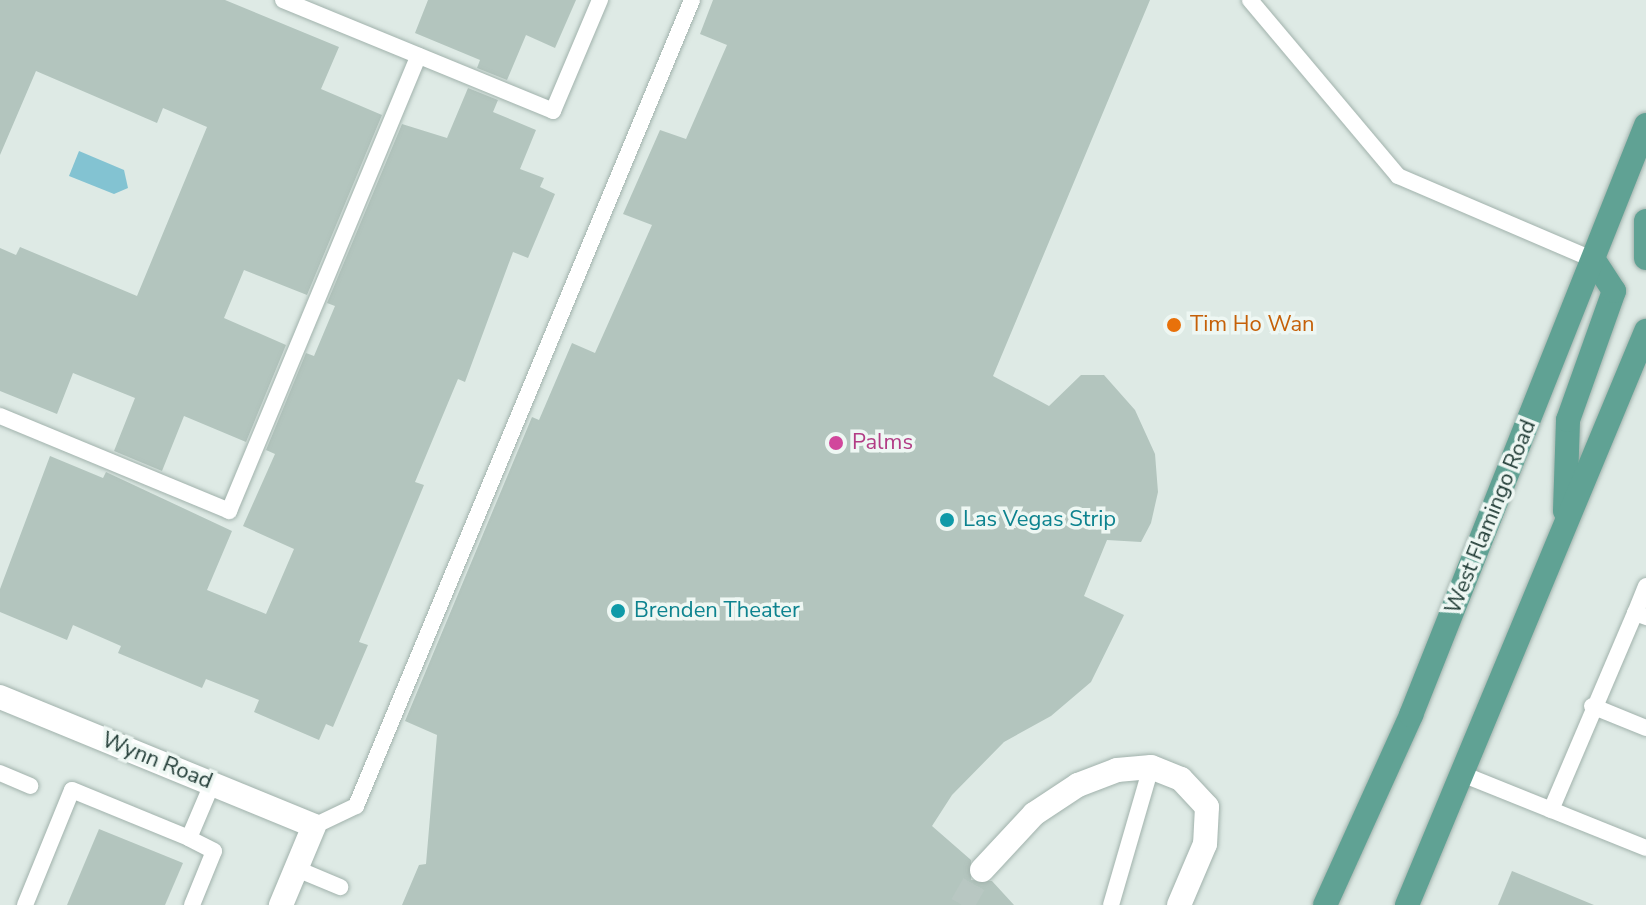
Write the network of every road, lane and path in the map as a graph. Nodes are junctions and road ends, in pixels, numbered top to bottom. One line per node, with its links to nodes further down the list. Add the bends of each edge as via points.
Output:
1 (283, 0): 5 (lane)
2 (600, 0): 5 (lane, via 553,111)
3 (692, 0): 24 (lane, via 356,806)
4 (1250, 0): 9 (lane, via 1398,176)
5 (418, 56): 11 (lane, via 229,511)
6 (1646, 125): 9 (main road, West Flamingo Road)
7 (1646, 221): 8 (main road)
8 (1646, 258)
9 (1594, 260): 12 (main road, via 1614,291 1568,420); 35 (main road, West Flamingo Road, via 1411,715)
10 (1646, 331): 12 (main road)
11 (1, 420)
12 (1565, 526): 20 (main road)
13 (1646, 586): 14 (lane)
14 (1640, 615): 16 (lane)
15 (2, 704): 21 (street, Wynn Road)
16 (1592, 706): 17 (lane); 23 (lane)
17 (1646, 728)
18 (1151, 767): 28 (street, via 1117,770 1078,785 1034,814); 33 (lane); 34 (street, via 1181,779 1207,807 1205,844)
19 (0, 773): 22 (lane)
20 (1462, 774): 23 (lane); 36 (main road)
21 (212, 784): 24 (street, Wynn Road); 25 (lane)
22 (30, 786)
23 (1551, 810): 26 (lane)
24 (314, 826): 27 (street)
25 (189, 838): 30 (lane, via 72,790); 31 (lane, via 214,851)
26 (1646, 848)
27 (297, 869): 29 (lane); 32 (street)
28 (982, 870)
29 (340, 887)
30 (25, 905)
31 (192, 905)
32 (281, 905)
33 (1111, 905)
34 (1179, 905)
35 (1325, 905)
36 (1407, 905)

